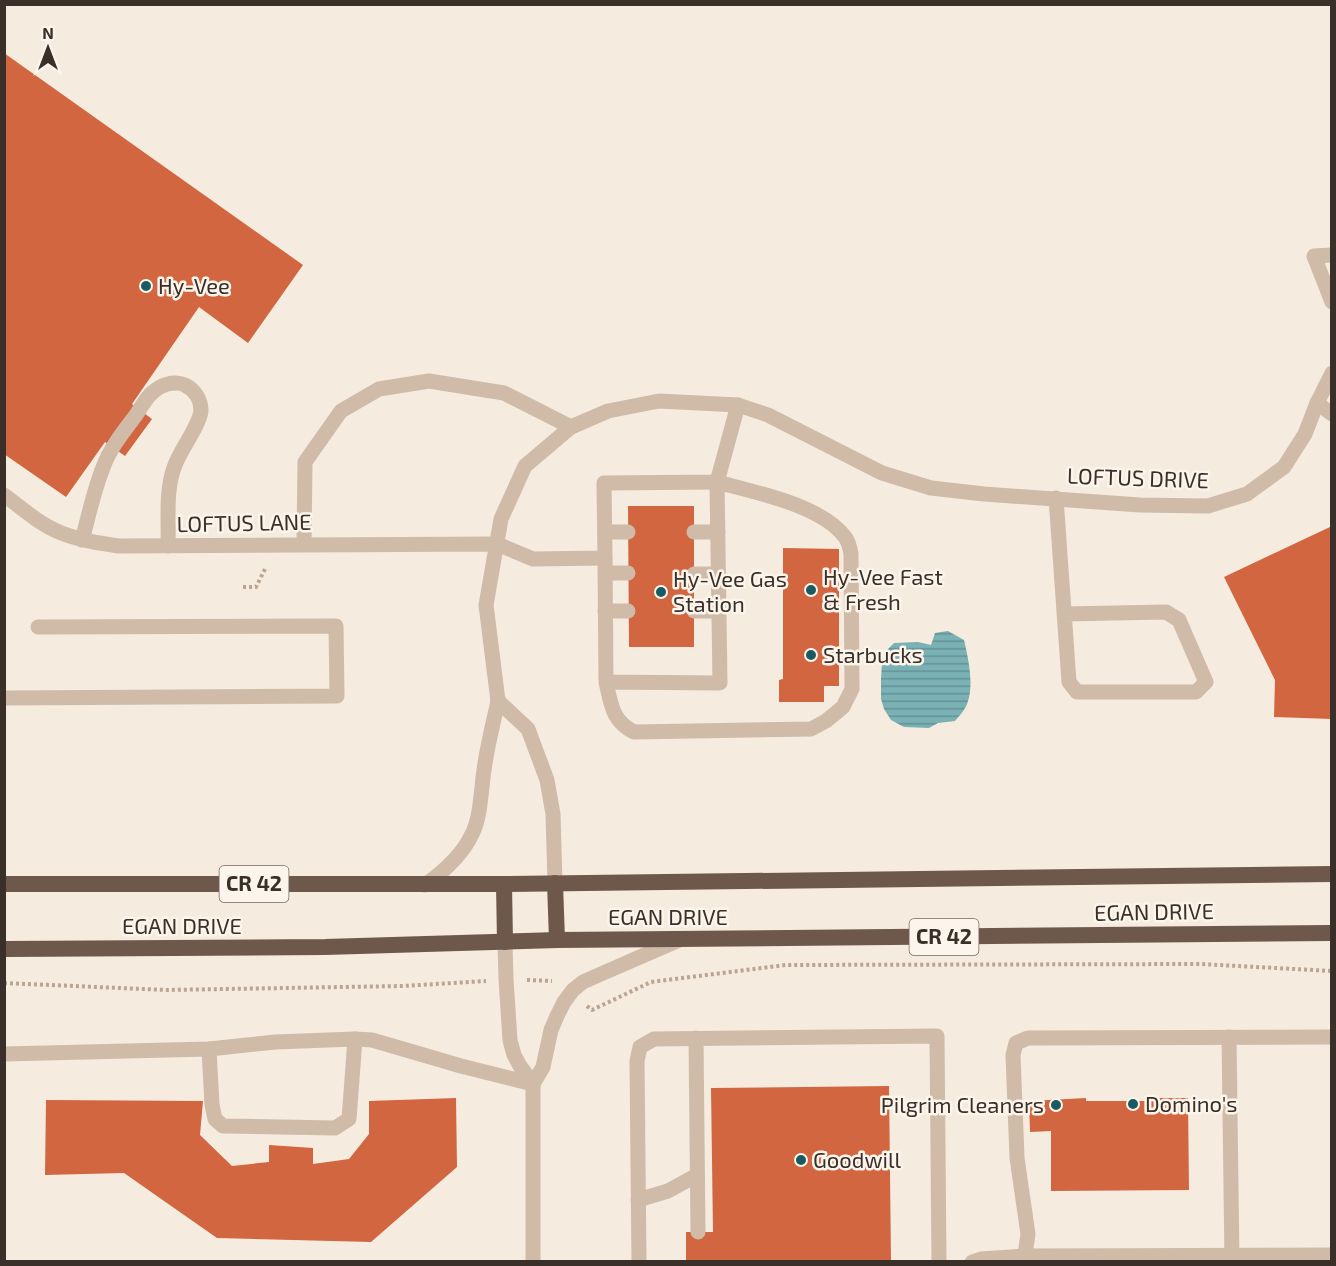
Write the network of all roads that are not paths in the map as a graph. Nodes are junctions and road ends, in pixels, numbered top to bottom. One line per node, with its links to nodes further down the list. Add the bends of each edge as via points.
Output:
1 (1332, 255): 2 (street, via 1314,256)
2 (1332, 302)
3 (1332, 373): 4 (street, LOFTUS DRIVE)
4 (1317, 403): 6 (street); 10 (street, LOFTUS DRIVE, via 1305,434 1284,467 1247,494 1208,506)
5 (738, 405): 7 (street, LOFTUS DRIVE, via 659,402 608,411); 8 (street); 10 (street, LOFTUS DRIVE, via 768,415 882,473 931,488)
6 (1332, 414)
7 (571, 427): 16 (street, via 504,393 429,381 379,389 341,411 305,462); 17 (street, LOFTUS DRIVE, via 525,466 501,519)
8 (717, 482): 11 (street, via 604,483); 14 (street); 29 (street, via 796,504 845,536 851,554 852,689 843,707 811,729 634,732 623,726 613,712)
9 (4, 495): 15 (street, LOFTUS LANE, via 43,524)
10 (1056, 498): 27 (street)
11 (605, 531): 12 (street); 19 (street)
12 (628, 532)
13 (693, 532): 14 (street)
14 (718, 532): 22 (street)
15 (82, 540): 18 (street, LOFTUS LANE, via 119,546); 18 (street, via 109,453 151,393 162,385 180,383 195,393 201,411 175,465 169,487)
16 (304, 544): 17 (street, LOFTUS LANE); 18 (street, LOFTUS LANE)
17 (497, 544): 19 (street, via 533,559); 31 (street, LOFTUS DRIVE, via 486,604)
18 (168, 546)
19 (605, 565): 20 (street); 23 (street)
20 (628, 573)
21 (693, 574): 22 (street)
22 (719, 574): 26 (street)
23 (605, 611): 24 (street); 29 (street)
24 (628, 611)
25 (694, 611): 26 (street)
26 (719, 611): 29 (street, via 720,683)
27 (1064, 614): 27 (street, via 1069,682 1077,692 1196,692 1206,682 1179,620 1166,612)
28 (38, 627): 30 (street, via 336,626 338,696)
29 (606, 682)
30 (4, 698)
31 (498, 701): 33 (street, via 528,729 547,780 553,814); 36 (street, LOFTUS DRIVE, via 473,833 444,871)
32 (1332, 874): 33 (highway, EGAN DRIVE / CR 42)
33 (555, 883): 35 (highway, EGAN DRIVE / CR 42); 38 (highway)
34 (4, 884): 36 (highway, EGAN DRIVE / CR 42)
35 (504, 884): 36 (highway, EGAN DRIVE / CR 42); 40 (highway)
36 (425, 885)
37 (1332, 933): 39 (highway, EGAN DRIVE / CR 42)
38 (557, 940): 39 (highway, EGAN DRIVE / CR 42); 40 (highway, EGAN DRIVE / CR 42)
39 (679, 940): 48 (street, via 583,982 571,993 551,1030 543,1067)
40 (505, 942): 41 (highway, EGAN DRIVE / CR 42); 48 (street, via 510,1040 520,1066)
41 (4, 950)
42 (1229, 1037): 43 (street); 53 (street); 54 (street, via 1028,1038 1016,1043 1013,1055 1017,1158 1028,1234)
43 (1332, 1037)
44 (696, 1038): 49 (street); 50 (street, via 654,1039 640,1047); 57 (street, via 937,1036)
45 (355, 1039): 46 (street); 46 (street, via 349,1119 335,1128 222,1126 215,1119 212,1105); 48 (street, via 372,1040)
46 (209, 1049): 47 (street)
47 (4, 1054)
48 (533, 1084): 55 (street)
49 (697, 1175): 50 (street, via 668,1191); 51 (street)
50 (638, 1200): 56 (street)
51 (698, 1232)
52 (1332, 1254): 53 (street)
53 (1232, 1258): 54 (street)
54 (1024, 1259): 58 (street)
55 (533, 1262)
56 (639, 1262)
57 (939, 1262)
58 (972, 1262)

